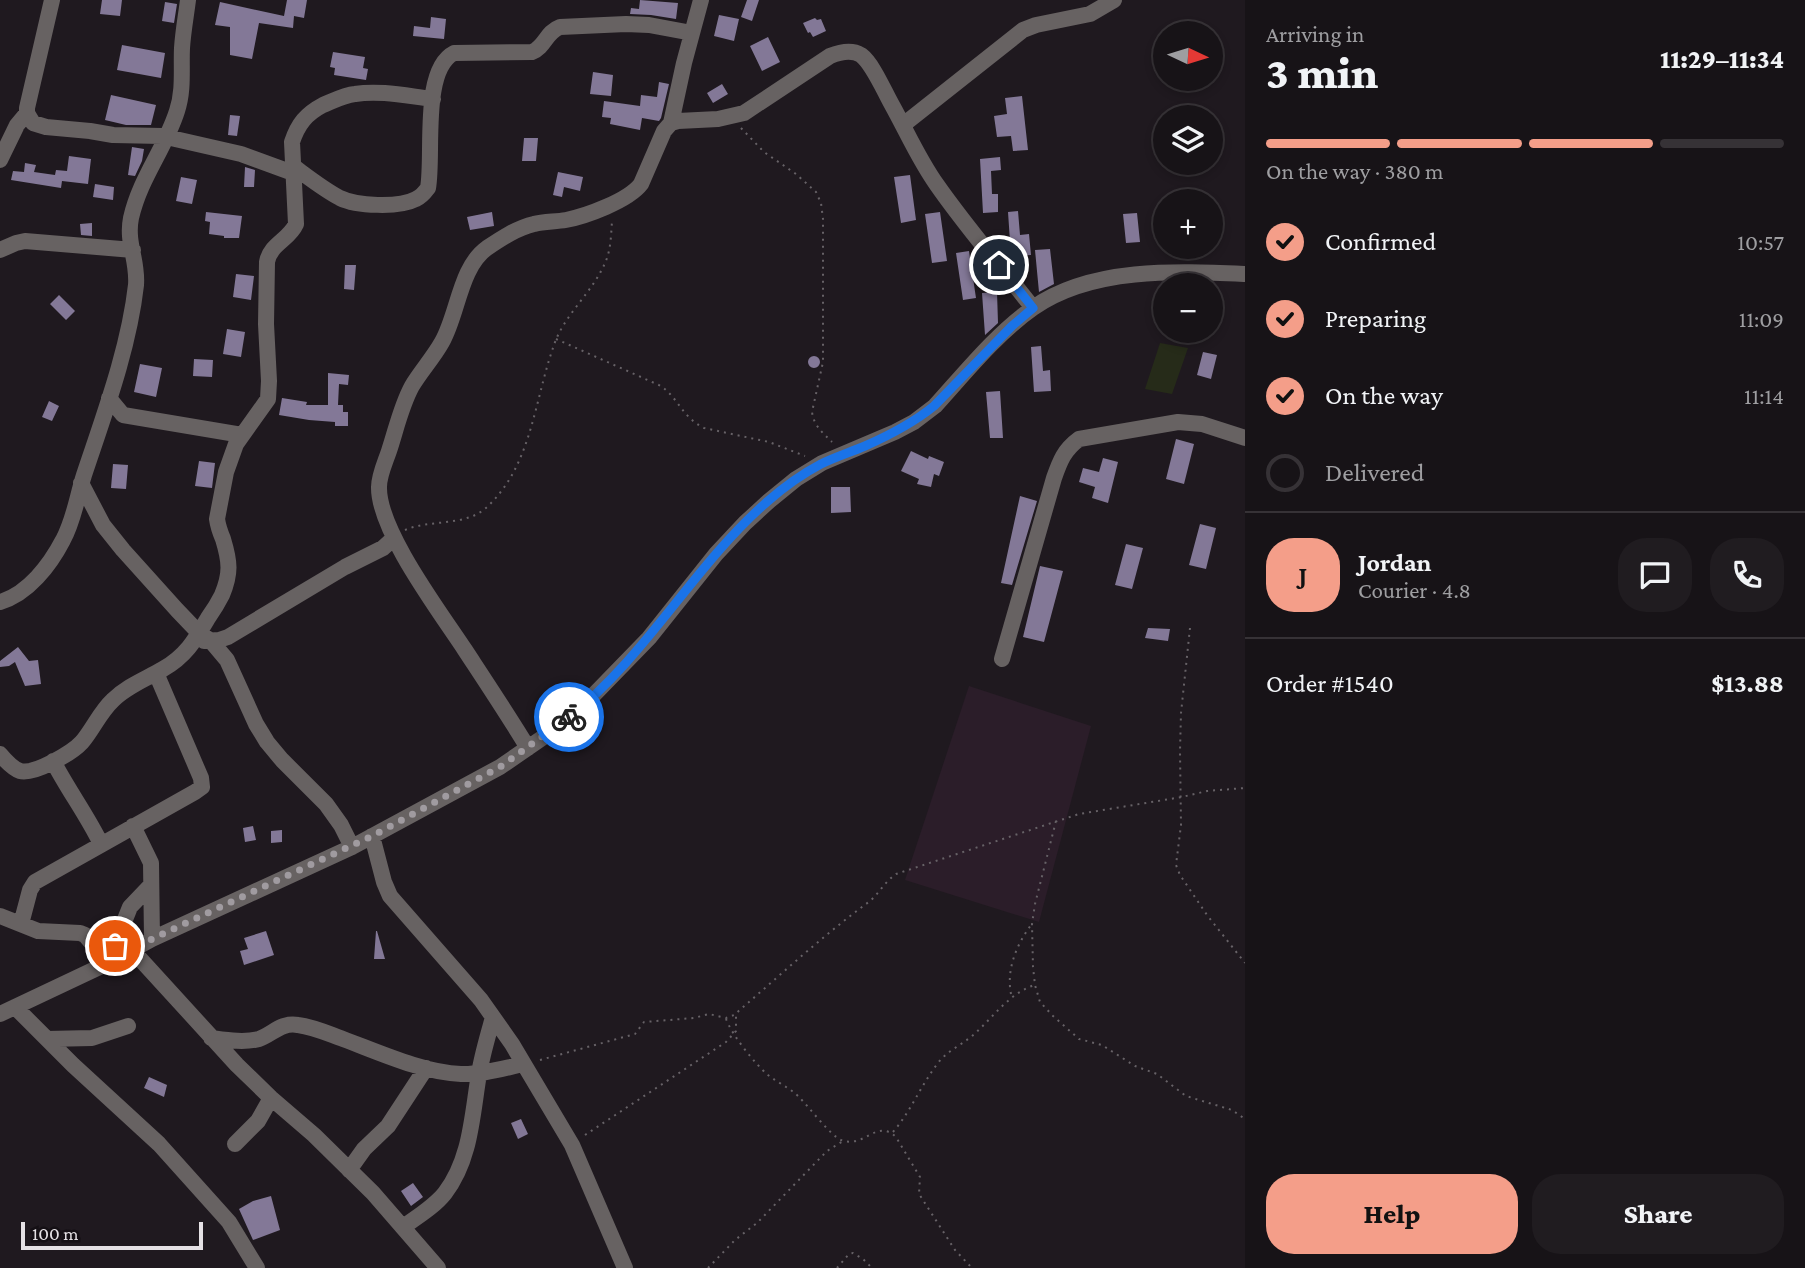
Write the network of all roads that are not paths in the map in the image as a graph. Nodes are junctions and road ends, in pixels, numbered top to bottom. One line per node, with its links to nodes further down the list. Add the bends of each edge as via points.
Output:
1 (52, 0): 7 (street)
2 (188, 0): 10 (street, via 181,96)
3 (701, 0): 5 (street)
4 (1114, 0): 9 (street, via 1090,14 1023,30)
5 (692, 33): 6 (street, via 637,24 560,27 539,49 531,51 454,53 442,64); 8 (street)
6 (433, 99): 12 (street, via 355,94 313,110 295,132); 12 (street, via 428,188 417,199 353,203)
7 (27, 113): 10 (street, via 40,126); 11 (street)
8 (671, 123): 9 (street, via 744,113 841,51 862,56); 21 (street, via 641,184 628,197 578,218 517,229 477,256 444,339 409,394 382,471 380,498)
9 (903, 125): 16 (street, via 936,184)
10 (168, 137): 12 (street); 14 (street, via 141,185 129,233)
11 (0, 160)
12 (293, 170): 18 (street, via 296,223 273,248 267,262 268,398)
13 (0, 250): 14 (street, via 25,242)
14 (132, 250): 17 (street, via 136,284)
15 (1245, 274): 16 (street, via 1166,273 1101,279)
16 (1033, 308): 26 (street, via 924,414 895,432 822,463 745,523 639,648 582,707)
17 (109, 398): 18 (street, via 123,415); 20 (street)
18 (242, 435): 23 (street, via 226,472 217,519 229,559 228,576)
19 (1245, 438): 24 (street, via 1202,424 1178,422 1079,439 1069,446 1054,478)
20 (81, 483): 22 (street, via 69,526 47,565 29,586); 23 (street, via 103,525)
21 (394, 538): 23 (street, via 228,637); 26 (street)
22 (0, 602)
23 (201, 639): 25 (street); 32 (street, via 227,660 267,742 326,804)
24 (1002, 659)
25 (156, 673): 28 (street, via 112,700 79,746); 29 (street, via 202,783 199,790)
26 (528, 748): 30 (street)
27 (0, 754): 28 (street, via 21,771)
28 (53, 761): 31 (street)
29 (133, 826): 31 (street); 33 (street, via 151,863)
30 (372, 836): 32 (street); 39 (street, via 390,896)
31 (101, 844): 35 (street, via 35,882)
32 (352, 847): 36 (street)
33 (151, 885): 36 (street); 37 (street, via 130,907 115,946)
34 (0, 916): 35 (street)
35 (21, 924): 37 (street, via 38,931 80,933)
36 (152, 939): 37 (street)
37 (119, 957): 38 (street); 41 (street)
38 (8, 1010): 42 (street)
39 (494, 1017): 43 (street); 45 (street)
40 (128, 1026): 42 (street, via 92,1038)
41 (211, 1038): 44 (street, via 249,1041 283,1025 297,1024); 46 (street)
42 (47, 1039): 50 (street, via 159,1144 229,1222)
43 (524, 1064): 45 (street); 52 (street, via 572,1145)
44 (426, 1068): 45 (street); 48 (street, via 388,1126)
45 (479, 1073): 49 (street, via 457,1174 444,1194)
46 (271, 1098): 47 (street, via 258,1121); 48 (street)
47 (235, 1144)
48 (349, 1170): 49 (street)
49 (403, 1227): 51 (street)
50 (257, 1268)
51 (438, 1268)
52 (625, 1268)

